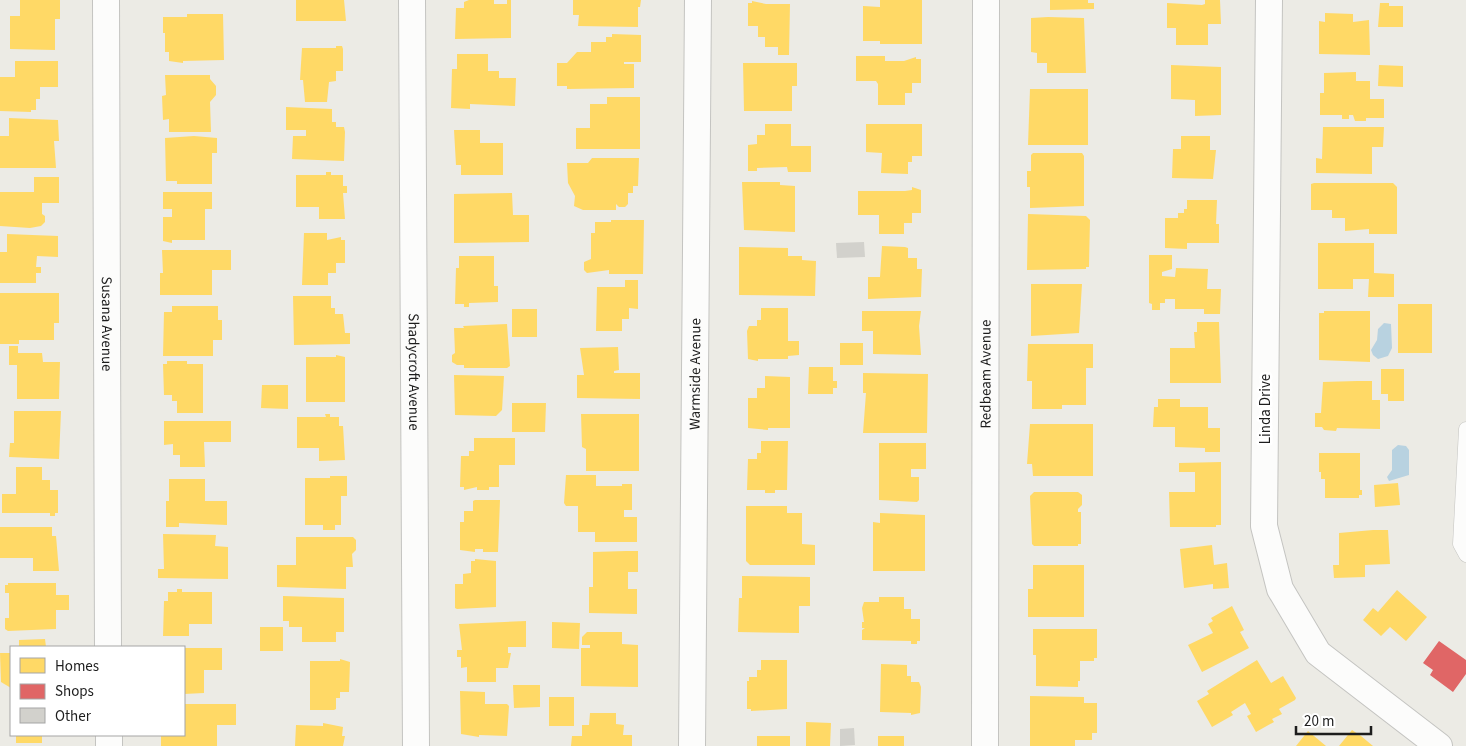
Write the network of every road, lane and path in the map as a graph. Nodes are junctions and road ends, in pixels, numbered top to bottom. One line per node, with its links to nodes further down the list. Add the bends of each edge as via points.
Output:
1 (106, 0): 8 (street, Susana Avenue)
2 (412, 0): 9 (street, Shadycroft Avenue)
3 (698, 0): 10 (street, Warmside Avenue)
4 (986, 0): 11 (street, Redbeam Avenue)
5 (1269, 0): 12 (street, Linda Drive, via 1264,526 1280,589 1318,653)
6 (1466, 429): 7 (lane, via 1460,544)
7 (1466, 554)
8 (108, 646)
9 (416, 746)
10 (692, 746)
11 (985, 746)
12 (1440, 746)

